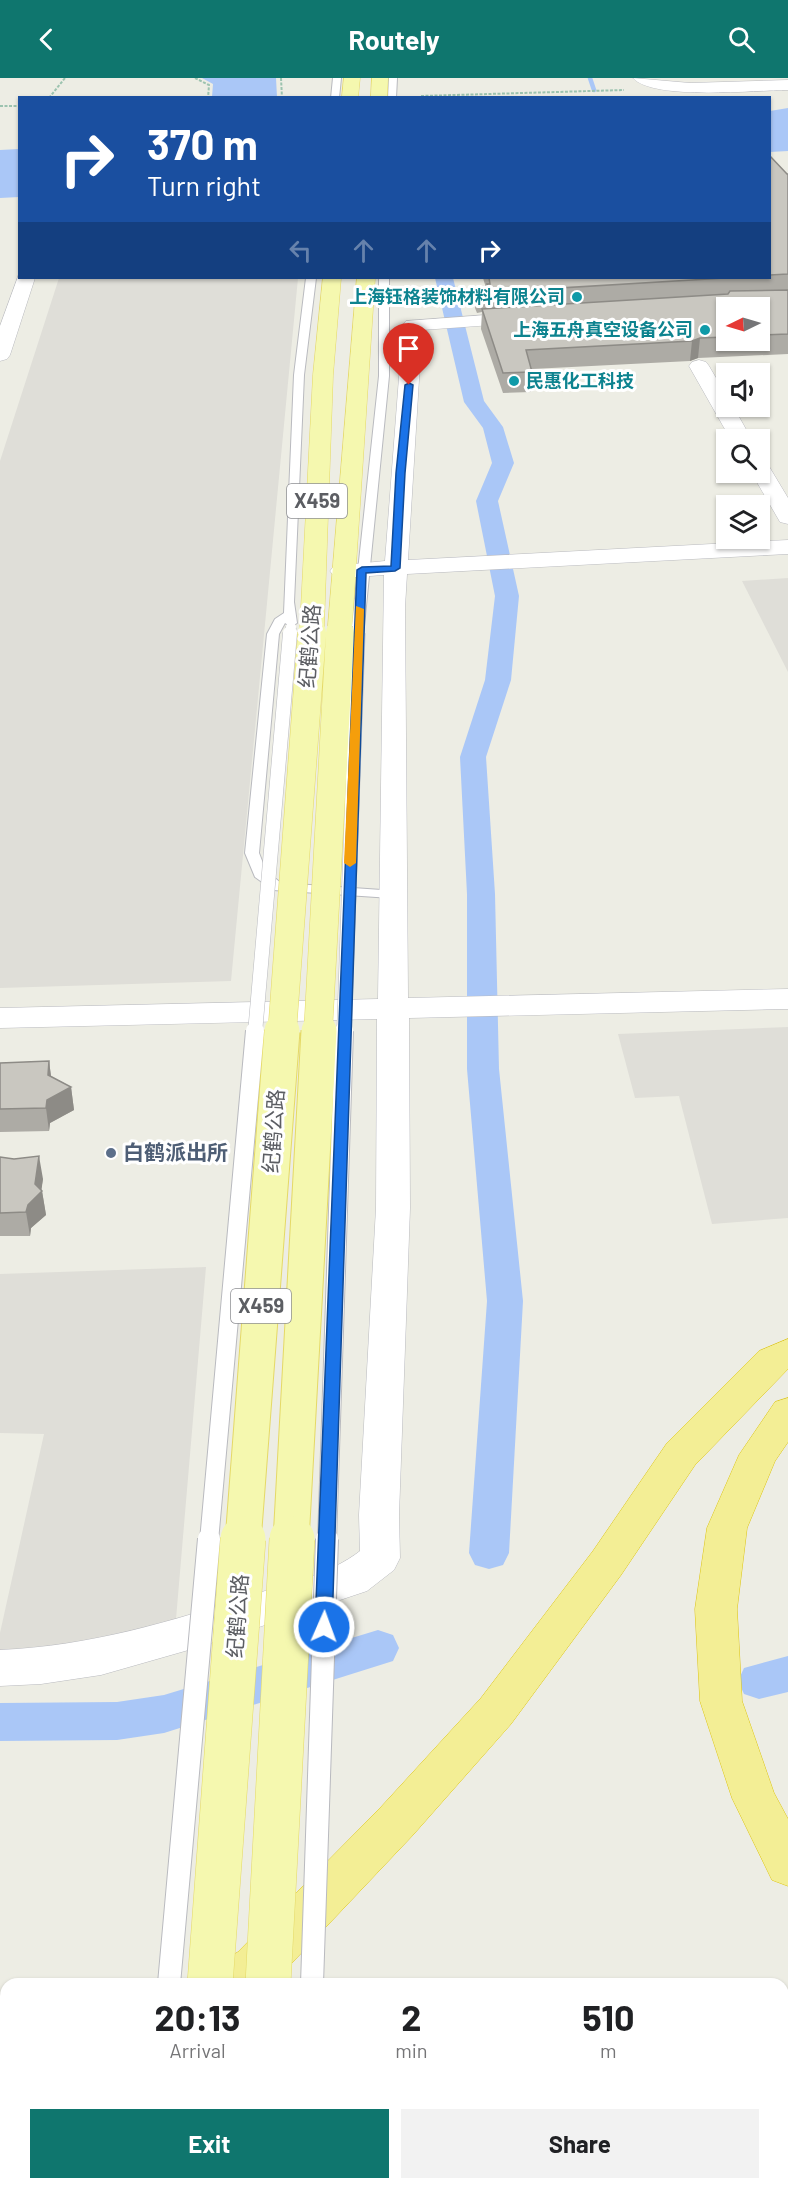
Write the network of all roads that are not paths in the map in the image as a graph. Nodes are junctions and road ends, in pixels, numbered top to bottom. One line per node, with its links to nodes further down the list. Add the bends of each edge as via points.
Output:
1 (337, 78): 7 (lane)
2 (352, 78): 8 (main road)
3 (380, 78): 9 (main road)
4 (393, 78): 10 (lane)
5 (648, 81): 6 (street, via 688,87)
6 (787, 85)
7 (335, 96)
8 (350, 96)
9 (379, 96)
10 (392, 96)
11 (26, 279): 17 (street)
12 (311, 279): 25 (lane, via 299,375 288,602)
13 (332, 279): 25 (main road, 纪鹤公路 / X459, via 323,375)
14 (366, 279): 24 (main road, 纪鹤公路 / X459, via 358,375)
15 (384, 279): 24 (lane, via 384,376)
16 (539, 318): 23 (street, via 413,325)
17 (0, 356)
18 (699, 366): 19 (street)
19 (736, 429)
20 (768, 483): 21 (street)
21 (788, 517)
22 (788, 547): 23 (street)
23 (395, 568): 24 (street); 26 (street)
24 (352, 571): 25 (main road, 纪鹤公路 / X459)
25 (318, 624): 26 (lane, via 279,622 273,634 252,853 256,868 264,880 278,887); 34 (lane, bridge); 35 (main road, 纪鹤公路 / X459, bridge); 37 (main road, 纪鹤公路 / X459, bridge); 38 (lane, bridge)
26 (391, 894): 28 (street)
27 (788, 999): 28 (street)
28 (391, 1009): 29 (street); 32 (street, via 393,1208 380,1558 353,1579 199,1630 101,1657)
29 (0, 1018)
30 (788, 1353): 36 (highway, via 772,1361 681,1454 607,1563 496,1711 397,1821 255,1968)
31 (788, 1412): 33 (highway, via 758,1455 727,1528 716,1608 721,1701 754,1798)
32 (0, 1668)
33 (788, 1865)
34 (170, 1978)
35 (210, 1978)
36 (237, 1978)
37 (268, 1978)
38 (312, 1978)

